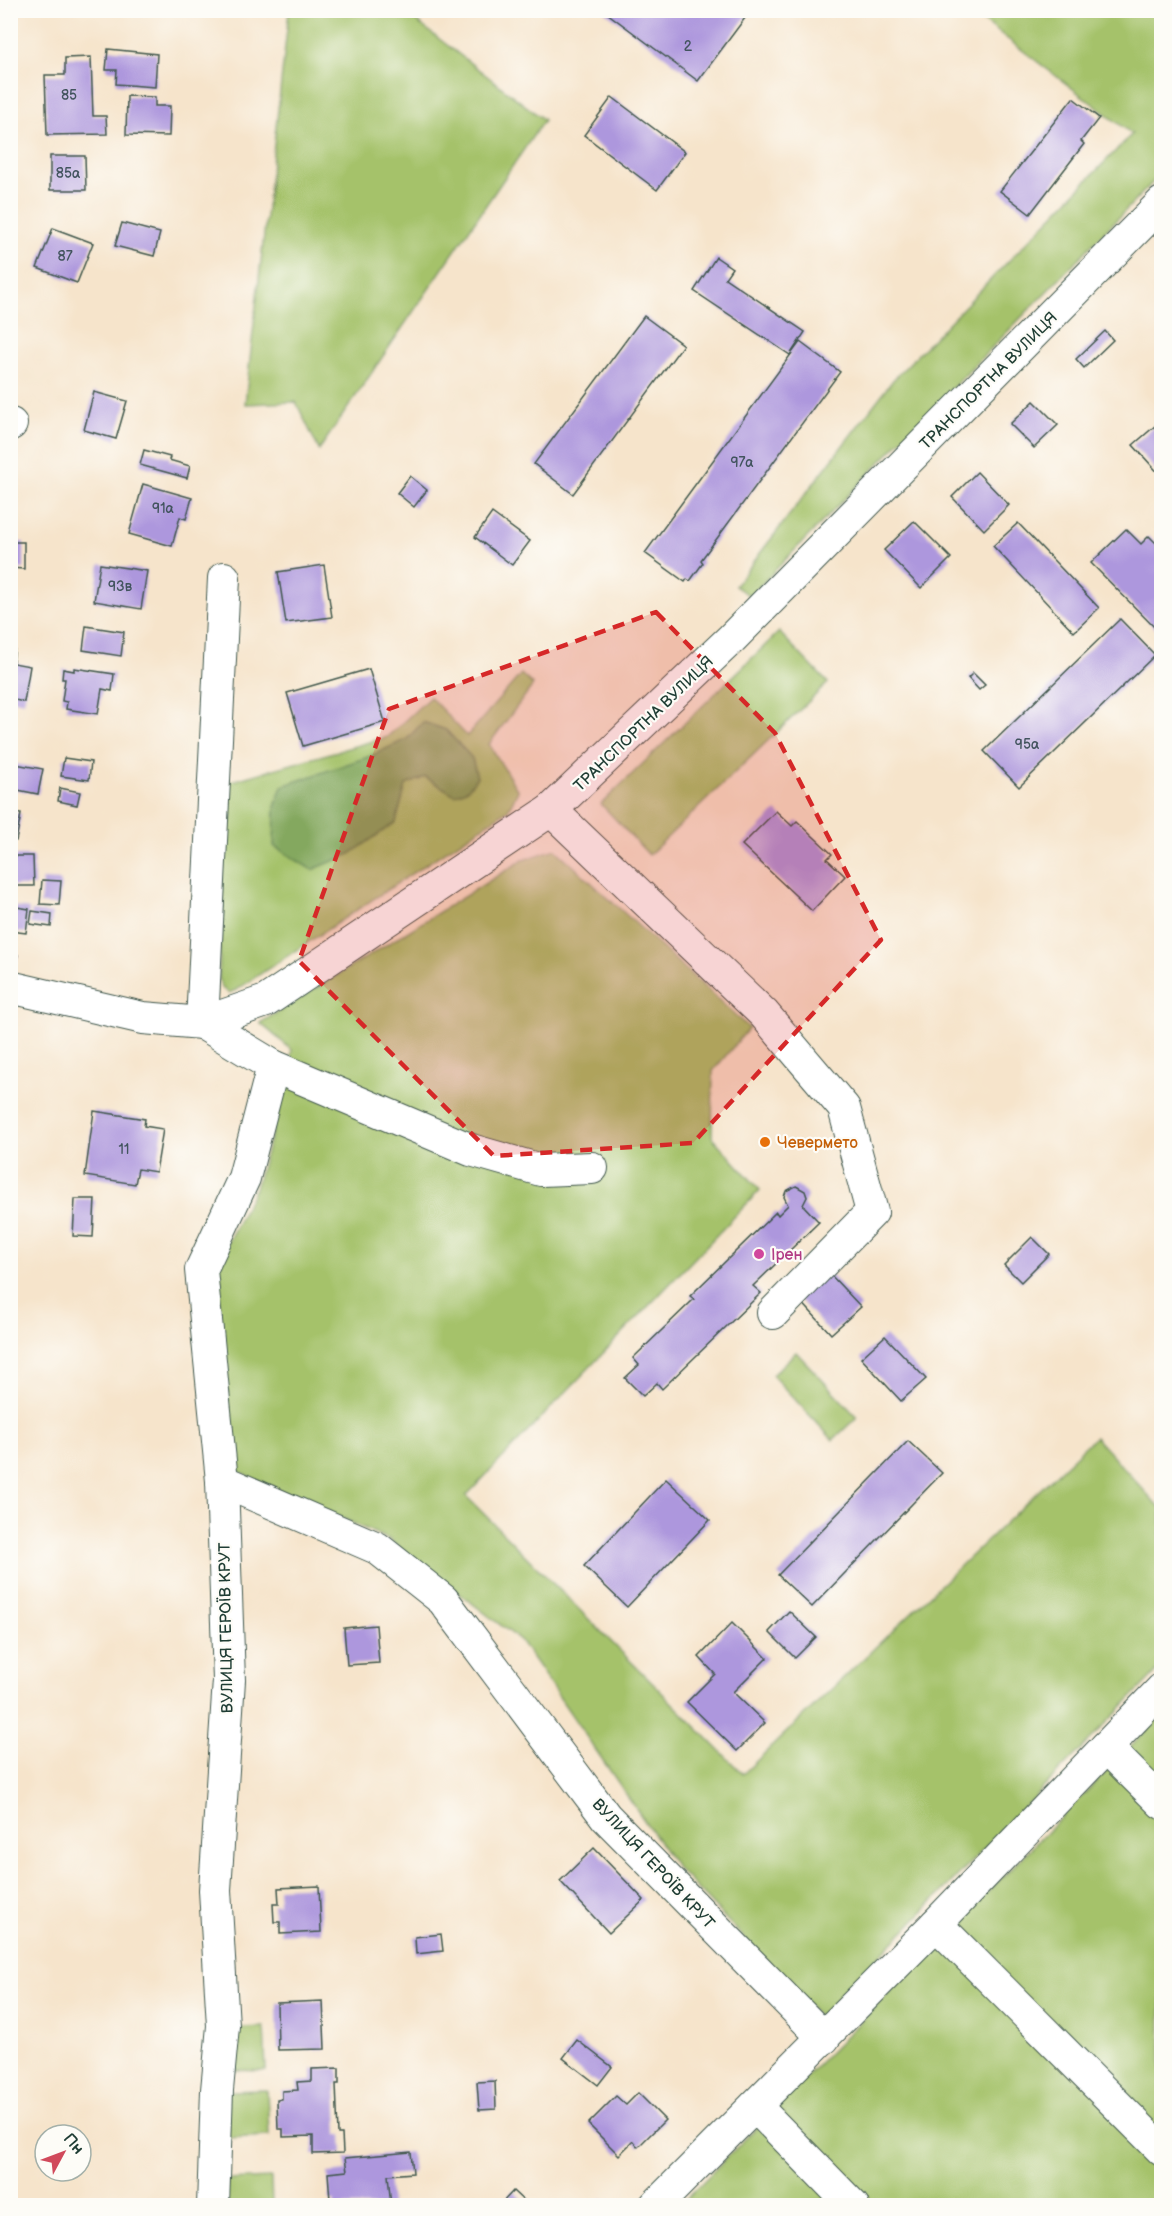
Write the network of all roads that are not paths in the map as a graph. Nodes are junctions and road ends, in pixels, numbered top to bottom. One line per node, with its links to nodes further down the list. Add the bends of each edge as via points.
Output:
1 (1161, 203): 3 (street, ТРАНСПОРТНА ВУЛИЦЯ, via 732,638)
2 (224, 578): 5 (street)
3 (552, 810): 5 (street, ТРАНСПОРТНА ВУЛИЦЯ, via 267,1002); 8 (street, via 764,1014 844,1108 872,1212)
4 (10, 987): 5 (street, ТРАНСПОРТНА ВУЛИЦЯ, via 142,1018)
5 (202, 1023): 6 (street)
6 (273, 1066): 7 (street, via 471,1150 541,1170); 9 (street, ВУЛИЦЯ ГЕРОЇВ КРУТ, via 244,1178 201,1270)
7 (592, 1168)
8 (773, 1313)
9 (222, 1481): 14 (street, ВУЛИЦЯ ГЕРОЇВ КРУТ, via 377,1548 443,1600 606,1817); 17 (street, ВУЛИЦЯ ГЕРОЇВ КРУТ, via 229,1680 215,1890 223,2026)
10 (1161, 1689): 11 (street)
11 (1106, 1748): 12 (street); 13 (street)
12 (1161, 1803)
13 (936, 1924): 14 (street); 16 (street)
14 (824, 2038): 15 (street)
15 (755, 2106): 18 (street); 19 (street)
16 (1161, 2151)
17 (213, 2205)
18 (655, 2205)
19 (853, 2205)

